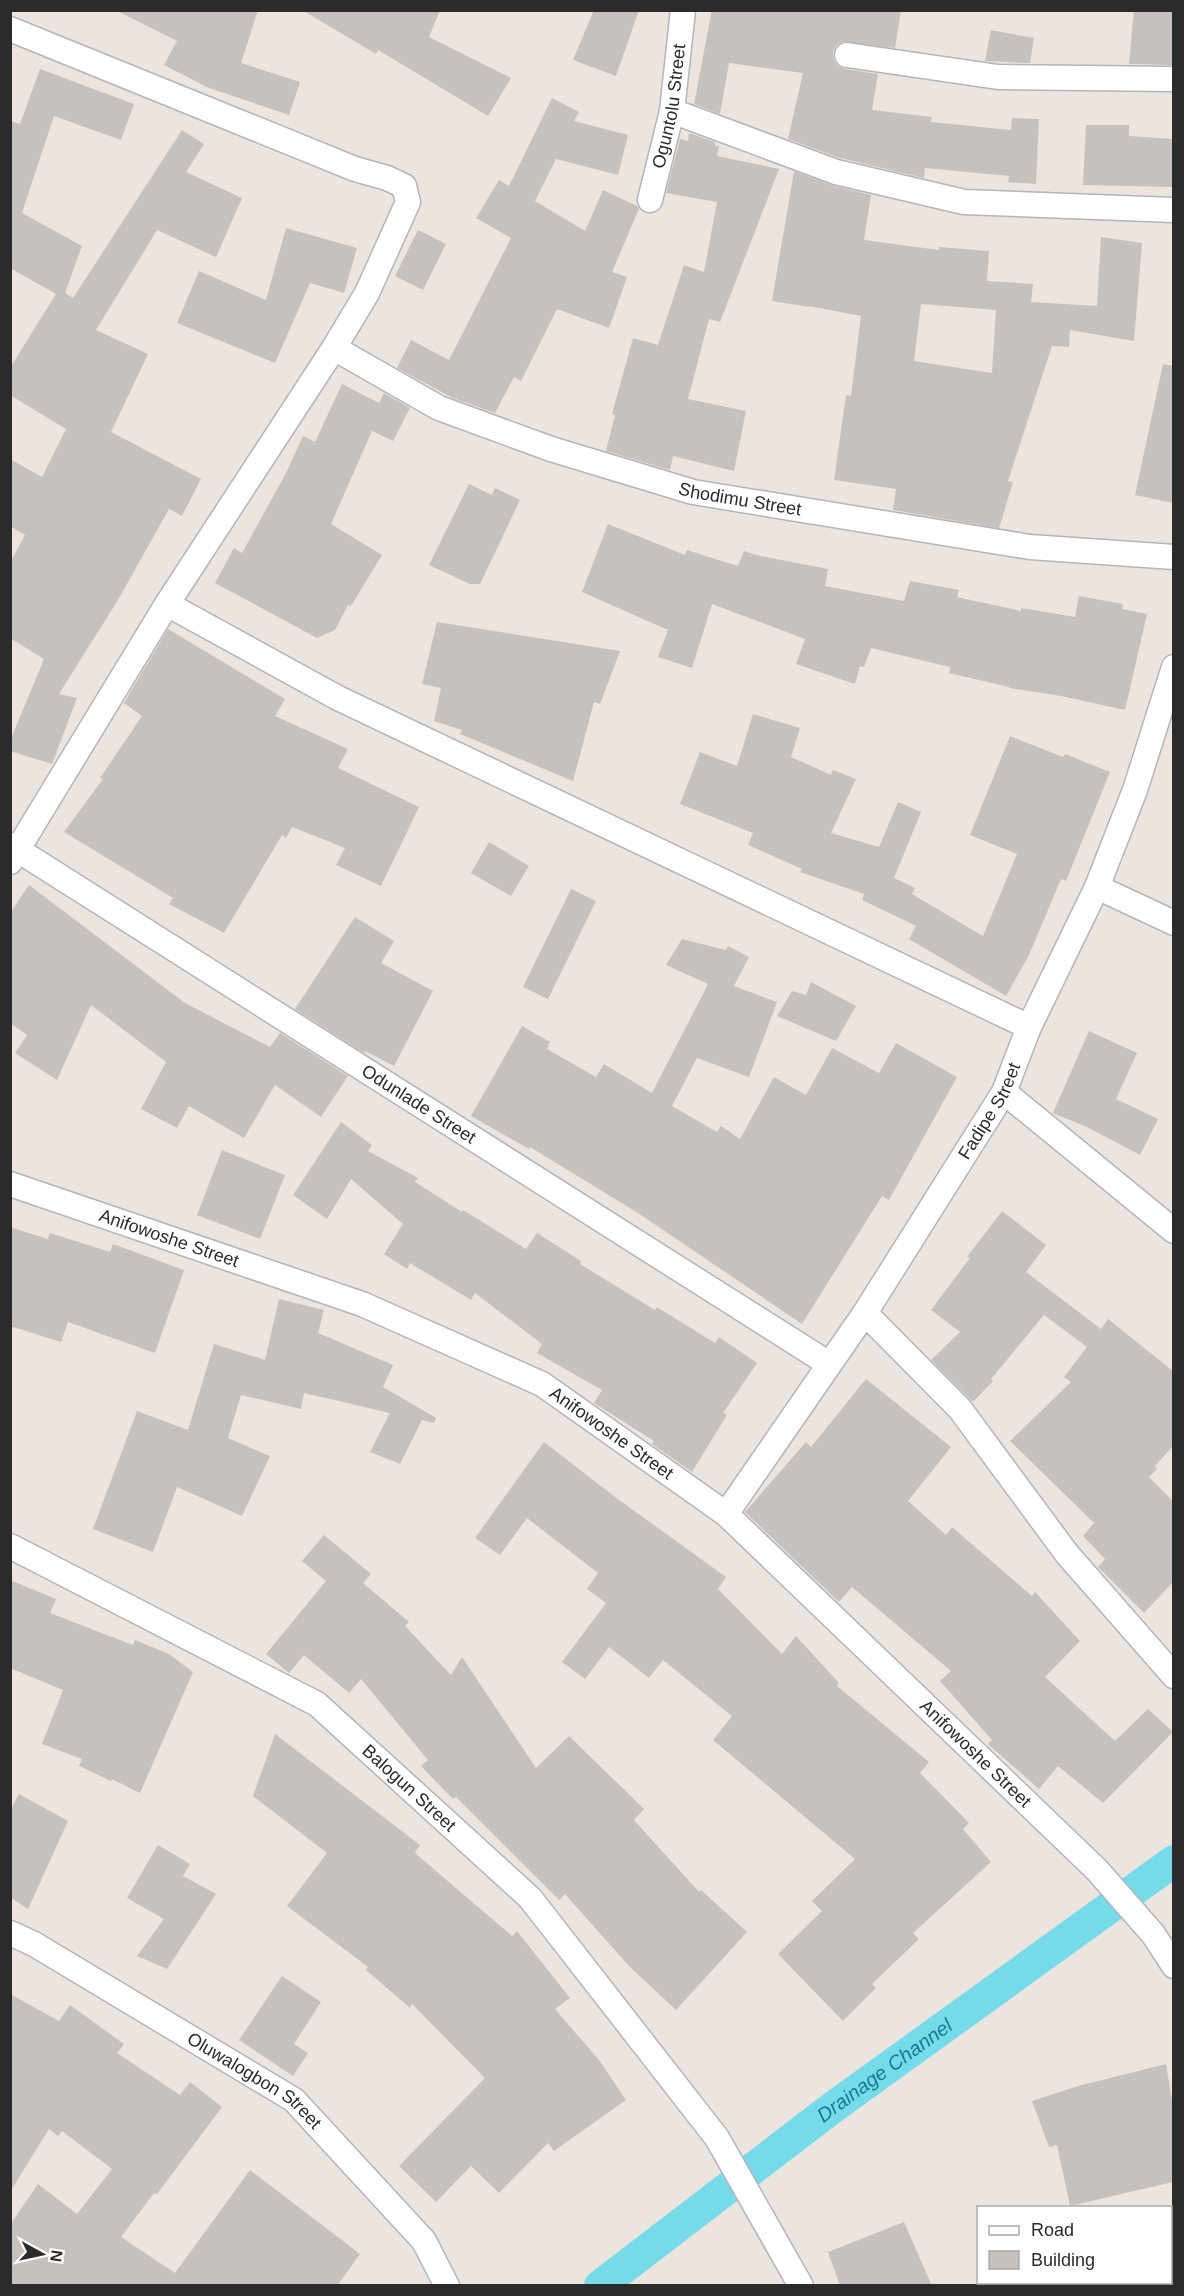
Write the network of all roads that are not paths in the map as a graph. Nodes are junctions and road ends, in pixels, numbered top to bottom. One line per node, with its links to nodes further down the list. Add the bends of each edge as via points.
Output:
1 (683, 10): 5 (street, Oguntolu Street)
2 (10, 28): 8 (street, via 404,186 408,202 367,293)
3 (847, 55): 4 (street, via 998,76)
4 (1173, 78)
5 (672, 111): 6 (street, Oguntolu Street); 7 (street, via 836,172 964,202)
6 (650, 200)
7 (1173, 210)
8 (334, 348): 9 (street, Shodimu Street, via 439,408 551,449 693,492 1030,547); 10 (street)
9 (1173, 557)
10 (167, 604): 12 (street); 15 (street, via 338,698)
11 (1173, 667): 13 (street, Fadipe Street, via 1135,790)
12 (13, 852): 20 (street, Odunlade Street)
13 (1097, 887): 14 (street); 15 (street, Fadipe Street)
14 (1173, 923)
15 (1029, 1027): 16 (street, Fadipe Street)
16 (1004, 1092): 18 (street); 19 (street, Fadipe Street)
17 (10, 1184): 21 (street, Anifowoshe Street, via 362,1304 542,1384)
18 (1173, 1231)
19 (865, 1312): 20 (street, Fadipe Street); 23 (street, via 960,1409 1067,1554)
20 (829, 1364): 21 (street, Fadipe Street)
21 (726, 1514): 25 (street, Anifowoshe Street, via 1097,1870 1153,1934)
22 (10, 1546): 27 (street, Balogun Street, via 317,1704 530,1898 717,2138)
23 (1173, 1676)
24 (10, 1933): 26 (street, Oluwalogbon Street, via 294,2100 424,2241)
25 (1173, 1966)
26 (447, 2286)
27 (801, 2286)

